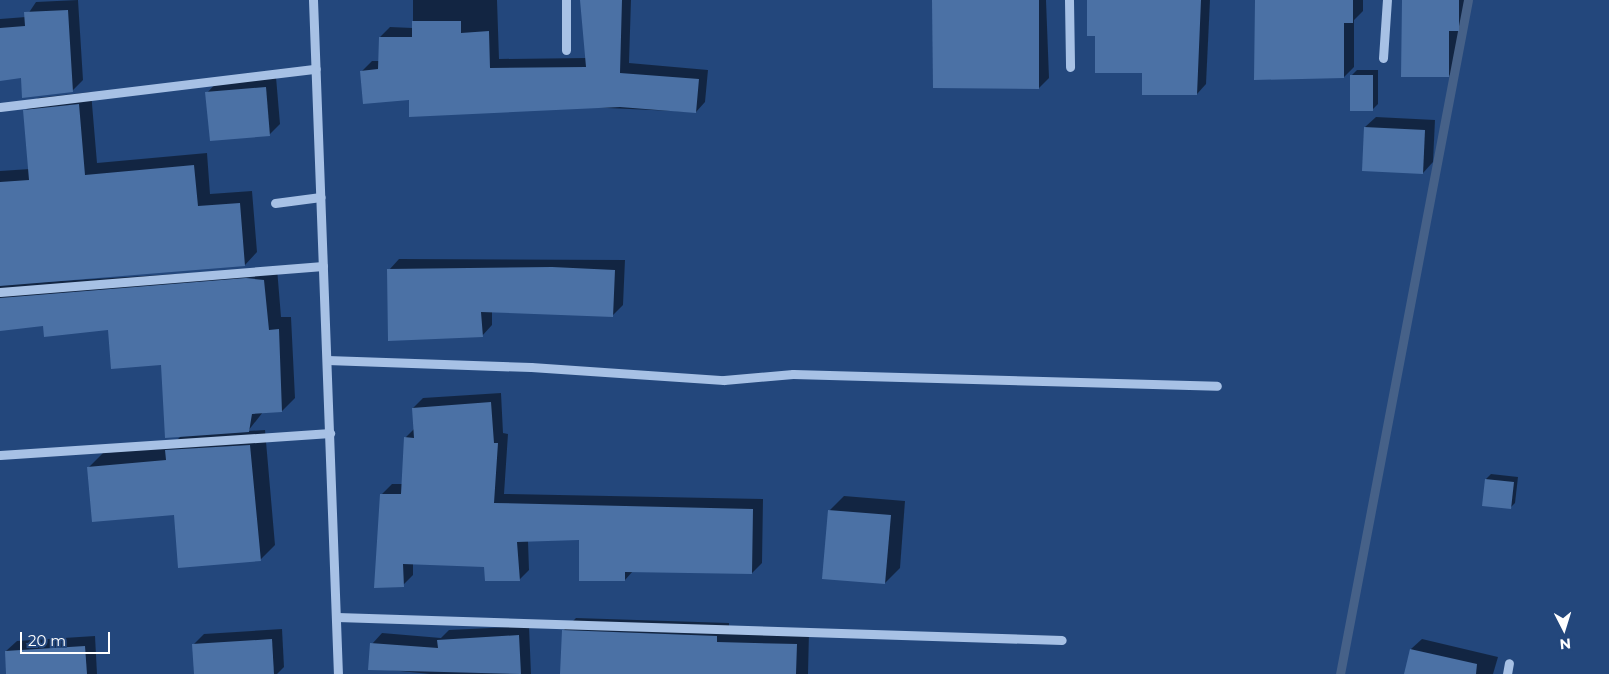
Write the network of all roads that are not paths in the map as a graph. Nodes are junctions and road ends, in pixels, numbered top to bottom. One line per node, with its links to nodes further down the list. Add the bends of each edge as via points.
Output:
1 (313, 0): 8 (street)
2 (566, 0): 5 (street)
3 (1069, 0): 7 (street)
4 (1386, 0): 6 (street)
5 (566, 50)
6 (1383, 58)
7 (1070, 67)
8 (316, 68): 9 (street); 10 (street)
9 (0, 107)
10 (321, 197): 11 (street); 12 (street)
11 (275, 203)
12 (323, 266): 13 (street); 14 (street)
13 (0, 292)
14 (327, 360): 15 (street, via 531,367 724,380 829,375); 16 (street)
15 (1217, 386)
16 (330, 433): 17 (street); 18 (street)
17 (0, 455)
18 (336, 617): 19 (street); 21 (street)
19 (1062, 640)
20 (1509, 663): 22 (street)
21 (338, 674)
22 (1507, 674)

